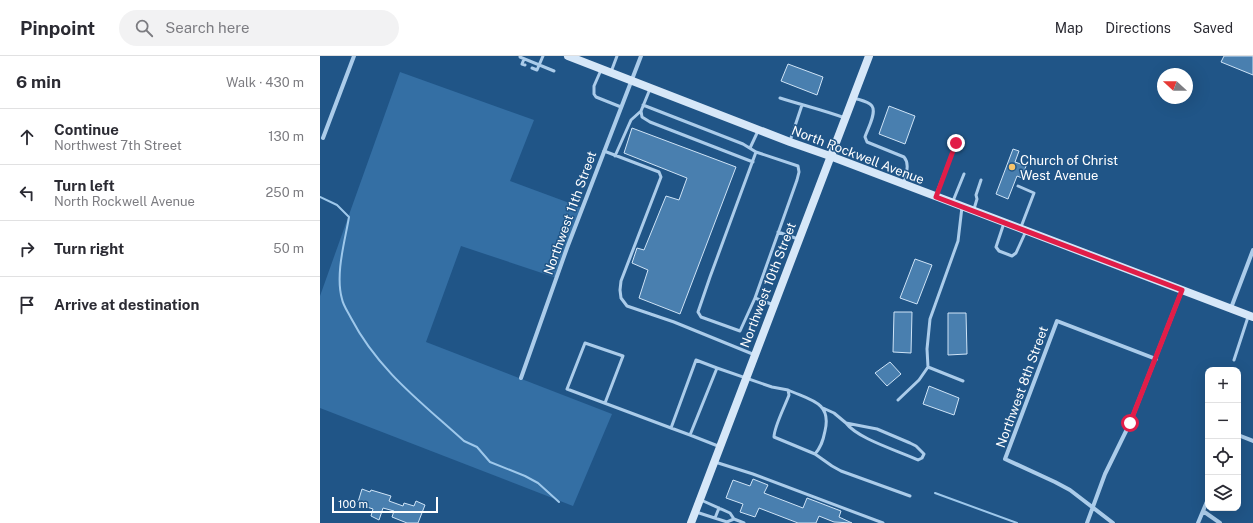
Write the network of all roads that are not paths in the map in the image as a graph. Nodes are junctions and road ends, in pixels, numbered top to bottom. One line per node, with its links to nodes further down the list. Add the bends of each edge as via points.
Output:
1 (354, 56): 25 (street)
2 (520, 56): 8 (lane)
3 (543, 56): 10 (lane)
4 (568, 56): 12 (main road, North Rockwell Avenue)
5 (617, 56): 14 (lane)
6 (641, 56): 15 (street, Northwest 11th Street)
7 (869, 56): 17 (main road, Northwest 10th Street)
8 (524, 59): 9 (lane, via 522,64); 10 (lane)
9 (525, 65)
10 (539, 65): 11 (lane, via 537,70); 13 (lane)
11 (532, 68)
12 (601, 69): 14 (main road, North Rockwell Avenue); 21 (lane, via 594,86 594,94)
13 (554, 72)
14 (611, 72): 15 (main road, North Rockwell Avenue)
15 (631, 80): 16 (main road, North Rockwell Avenue); 21 (street, Northwest 11th Street)
16 (650, 88): 19 (lane); 24 (main road, North Rockwell Avenue)
17 (853, 97): 23 (main road, Northwest 10th Street); 36 (lane, via 873,108 865,138 867,142 907,160)
18 (780, 98): 20 (lane)
19 (643, 105): 22 (lane); 28 (lane)
20 (802, 105): 23 (lane); 26 (lane)
21 (621, 107): 29 (street, Northwest 11th Street)
22 (640, 111): 31 (lane, via 631,120); 33 (lane, via 642,117 650,122)
23 (845, 118): 32 (main road, Northwest 10th Street)
24 (758, 130): 26 (main road, North Rockwell Avenue); 28 (lane)
25 (323, 138)
26 (790, 142): 32 (main road, North Rockwell Avenue)
27 (956, 143): 38 (lane)
28 (750, 148): 30 (lane)
29 (604, 151): 31 (lane); 57 (street, Northwest 11th Street)
30 (756, 152): 33 (lane); 44 (lane, via 798,166 798,178)
31 (616, 156): 52 (lane, via 659,172 662,177 621,281 621,298 627,306)
32 (830, 156): 36 (main road, North Rockwell Avenue); 45 (main road, Northwest 10th Street)
33 (753, 162): 48 (lane, via 698,312 701,316 740,331)
34 (964, 174): 39 (lane)
35 (981, 180): 41 (lane)
36 (903, 184): 38 (main road, North Rockwell Avenue)
37 (1018, 186): 43 (lane, via 1034,193)
38 (936, 197): 39 (main road, North Rockwell Avenue)
39 (952, 203): 40 (main road, North Rockwell Avenue)
40 (962, 207): 41 (main road, North Rockwell Avenue); 56 (lane, via 958,241 930,320)
41 (973, 211): 42 (main road, North Rockwell Avenue)
42 (1004, 222): 43 (main road, North Rockwell Avenue); 43 (lane, via 996,247 999,251 1012,256 1016,253)
43 (1023, 230): 47 (main road, North Rockwell Avenue)
44 (778, 232): 45 (lane); 48 (lane)
45 (799, 239): 49 (main road, Northwest 10th Street)
46 (1253, 250): 50 (street)
47 (1182, 290): 50 (main road, North Rockwell Avenue); 53 (street)
48 (755, 298): 49 (lane)
49 (774, 305): 52 (main road, Northwest 10th Street)
50 (1231, 308): 51 (main road, North Rockwell Avenue)
51 (1251, 316): 54 (lane)
52 (755, 355): 58 (main road, Northwest 10th Street)
53 (1156, 359): 74 (street); 74 (street, Northwest 8th Street, via 1057,321 1005,459 1055,482)
54 (1234, 360)
55 (717, 368): 58 (lane); 65 (lane, via 696,360); 66 (lane)
56 (928, 368): 59 (lane); 61 (lane)
57 (521, 378)
58 (746, 378): 60 (lane); 69 (main road, Northwest 10th Street)
59 (963, 382)
60 (788, 390): 63 (lane); 70 (lane, via 789,395 774,431 774,437)
61 (898, 400)
62 (605, 403): 62 (lane, via 623,356 585,343 568,389); 65 (lane)
63 (823, 408): 64 (lane); 70 (lane, via 827,422 822,446)
64 (846, 423): 64 (lane, via 876,429 916,446 924,454 918,460 869,438)
65 (671, 428): 66 (lane)
66 (690, 435): 69 (lane)
67 (1241, 436): 68 (street)
68 (1253, 441)
69 (720, 447): 71 (main road, Northwest 10th Street)
70 (815, 454): 72 (lane, via 840,471)
71 (714, 462): 73 (main road, Northwest 10th Street); 83 (lane, via 754,474)
72 (910, 496)
73 (700, 500): 76 (lane); 78 (main road, Northwest 10th Street)
74 (1093, 506): 84 (street); 85 (street)
75 (1205, 506): 77 (street)
76 (719, 508): 79 (lane); 80 (lane, via 730,513)
77 (1203, 511): 86 (street); 87 (street)
78 (696, 512): 79 (lane); 81 (main road, Northwest 10th Street)
79 (715, 518): 80 (lane, via 727,522)
80 (734, 519): 82 (lane)
81 (691, 523)
82 (744, 523)
83 (883, 523)
84 (1086, 523)
85 (1114, 523)
86 (1198, 523)
87 (1220, 523)

